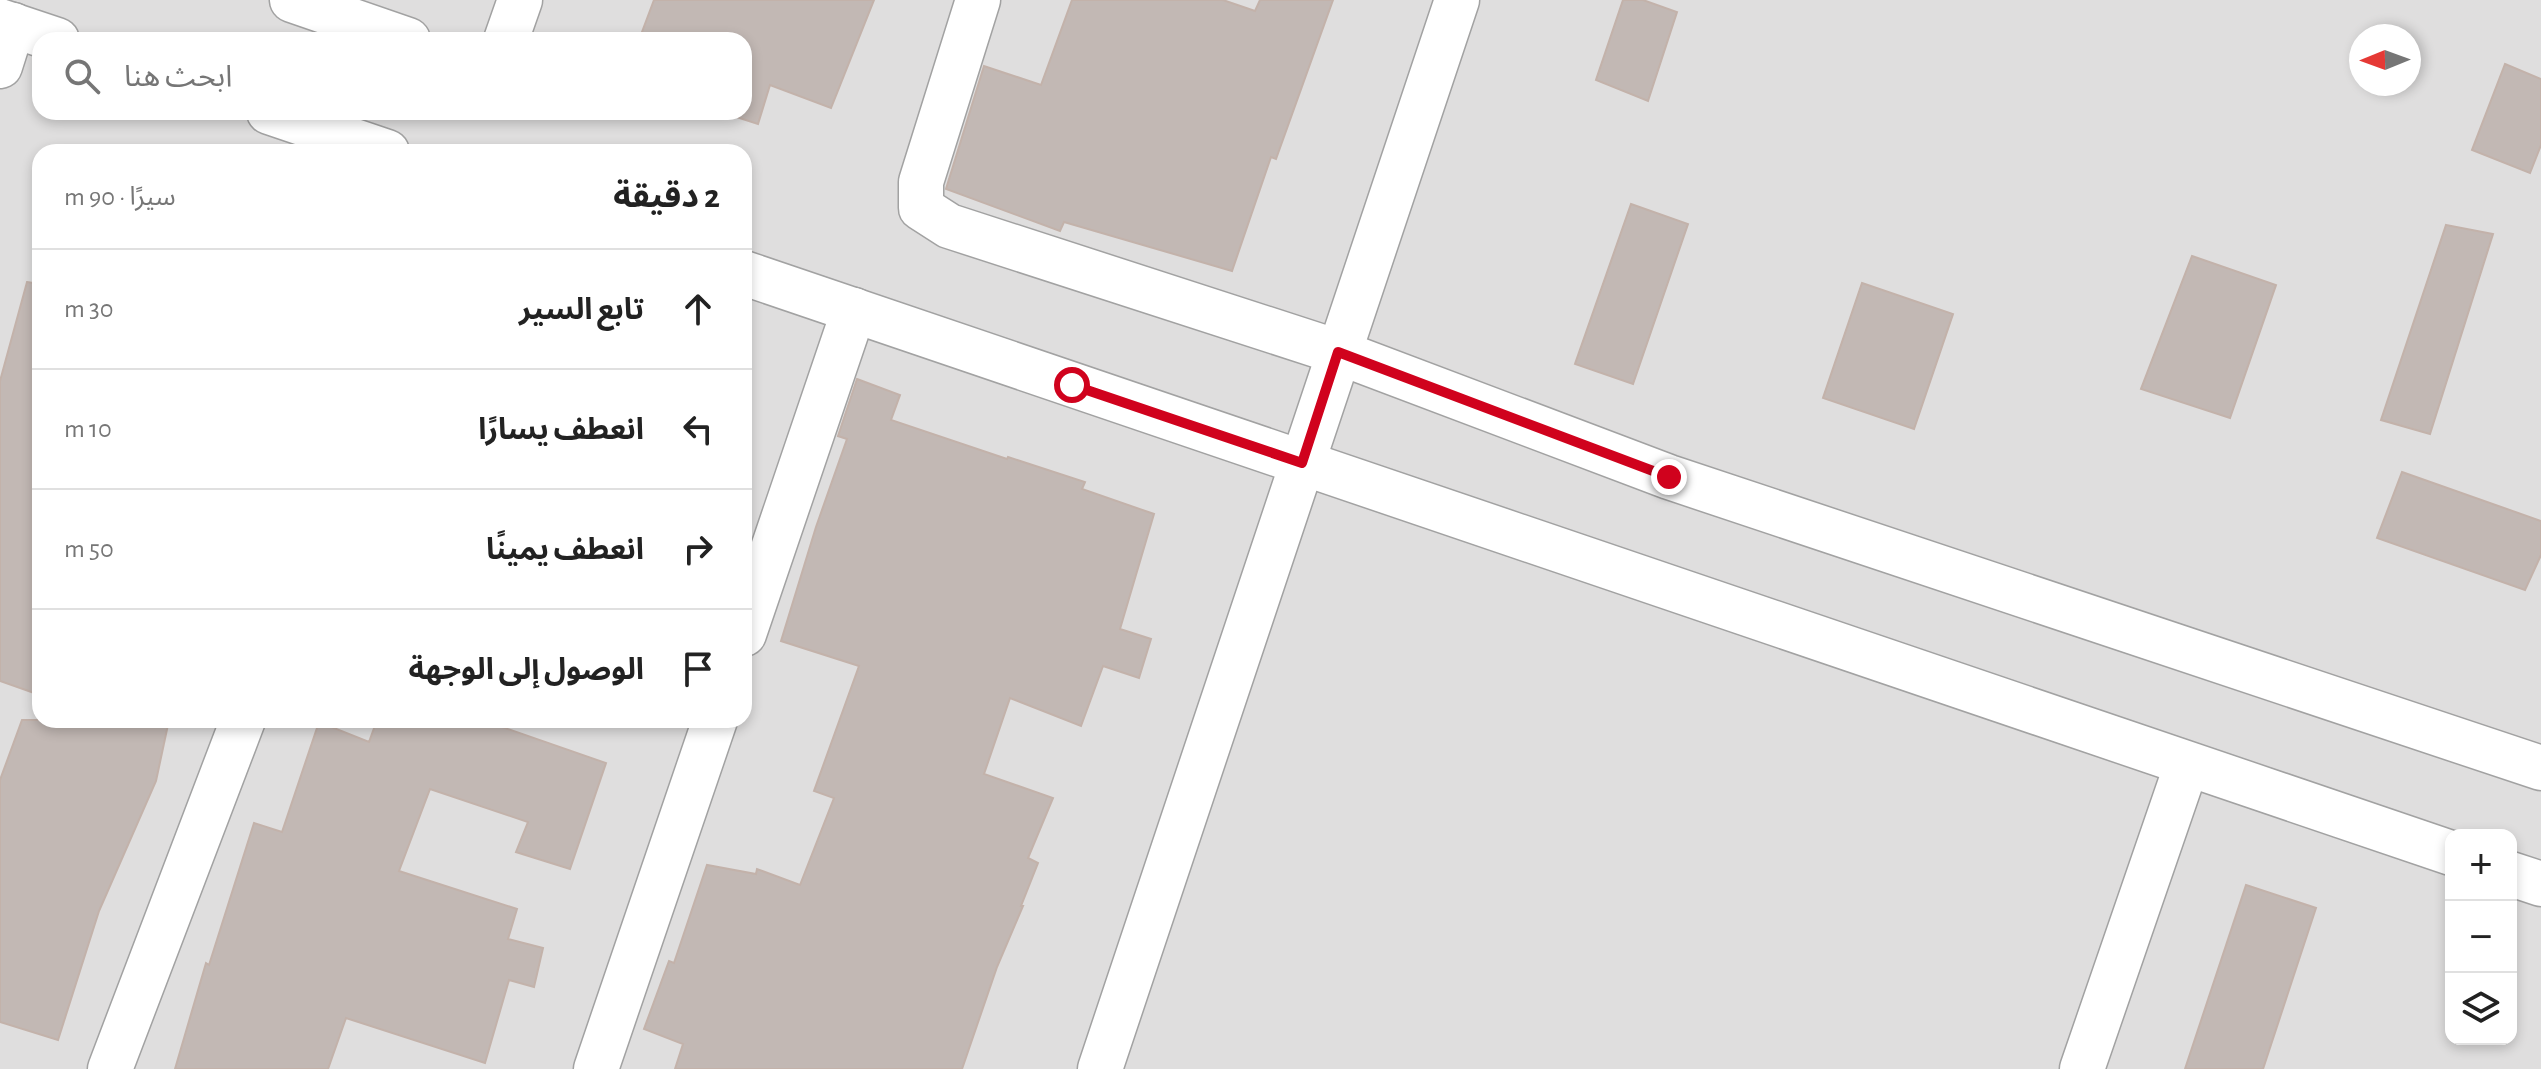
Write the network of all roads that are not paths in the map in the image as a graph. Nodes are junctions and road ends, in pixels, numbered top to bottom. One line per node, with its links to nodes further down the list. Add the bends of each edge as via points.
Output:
1 (292, 0): 7 (street)
2 (520, 0): 8 (street)
3 (978, 0): 14 (street, via 921,182 921,208 949,226)
4 (1457, 0): 14 (street)
5 (7, 23): 6 (street); 9 (street)
6 (33, 32)
7 (385, 32)
8 (509, 32)
9 (0, 66)
10 (293, 120): 11 (street)
11 (363, 144)
12 (752, 276): 13 (street)
13 (854, 310): 15 (street); 16 (street)
14 (1338, 352): 15 (street); 20 (street, via 1669,477)
15 (1302, 463): 19 (street); 26 (street)
16 (752, 610)
17 (240, 728): 24 (street)
18 (712, 728): 25 (street)
19 (2187, 764): 21 (street); 27 (street)
20 (2541, 768)
21 (2445, 851)
22 (2517, 876): 23 (street)
23 (2541, 884)
24 (110, 1069)
25 (596, 1069)
26 (1100, 1069)
27 (2082, 1069)

